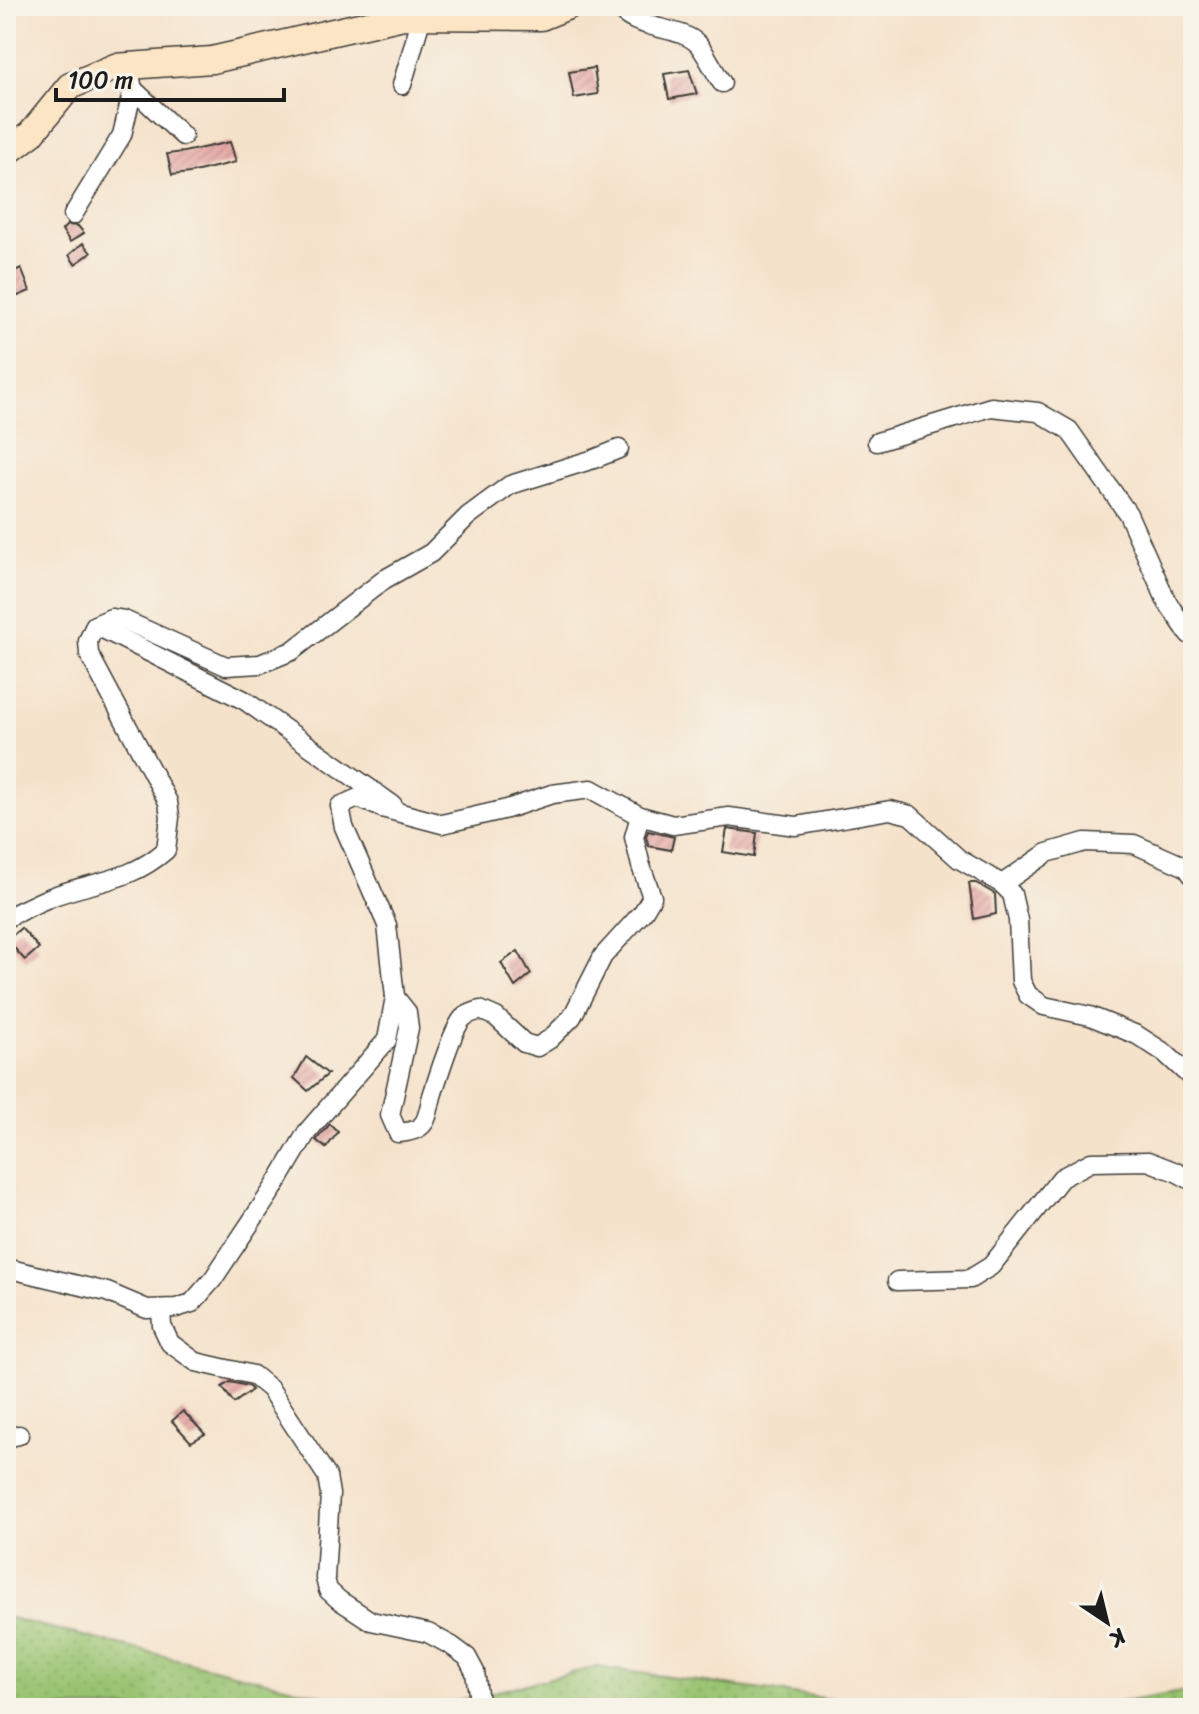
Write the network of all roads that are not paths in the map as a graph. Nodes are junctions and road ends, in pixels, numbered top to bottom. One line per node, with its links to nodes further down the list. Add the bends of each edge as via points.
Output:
1 (568, 6): 3 (street, via 541,17)
2 (617, 6): 5 (street, via 623,15 697,42)
3 (422, 16): 4 (street); 6 (street)
4 (131, 77): 7 (street); 8 (street, via 115,67 70,86 31,134); 9 (street, via 122,135)
5 (722, 83)
6 (402, 85)
7 (183, 136)
8 (6, 153)
9 (73, 215)
10 (877, 442): 13 (street, via 991,407 1038,412 1069,430 1128,514 1167,602)
11 (619, 449): 12 (street, via 510,485 431,553 385,579 292,651 260,664 226,666 124,620 111,618)
12 (95, 625): 14 (street, via 244,700); 18 (street, via 89,654 168,802 166,850 124,877 52,896)
13 (1193, 637)
14 (409, 815): 15 (street, via 442,824 552,794 591,789); 19 (street, via 358,798 340,806 387,925)
15 (640, 816): 17 (street, via 673,825 729,817 796,826 890,810 910,815 959,859); 19 (street, via 634,837 652,897 603,956 572,1017 537,1047 480,1010 463,1017 428,1118 413,1132 398,1133 390,1115 409,1028 407,1012)
16 (1193, 876): 17 (street, via 1186,867 1134,844 1085,842 1047,853)
17 (1002, 884): 20 (street, via 1012,894 1021,981 1028,995 1044,1006 1090,1016 1137,1035)
18 (6, 918)
19 (395, 997): 24 (street, via 387,1040 307,1132 213,1279 192,1303)
20 (1193, 1079)
21 (1193, 1181): 23 (street, via 1148,1161 1091,1162 1061,1178 991,1266 970,1279)
22 (6, 1268): 24 (street)
23 (897, 1281)
24 (161, 1309): 25 (street, via 170,1343 196,1362 253,1375 270,1389 327,1476 328,1590 371,1621 428,1633 467,1657 475,1672)
25 (480, 1708)

